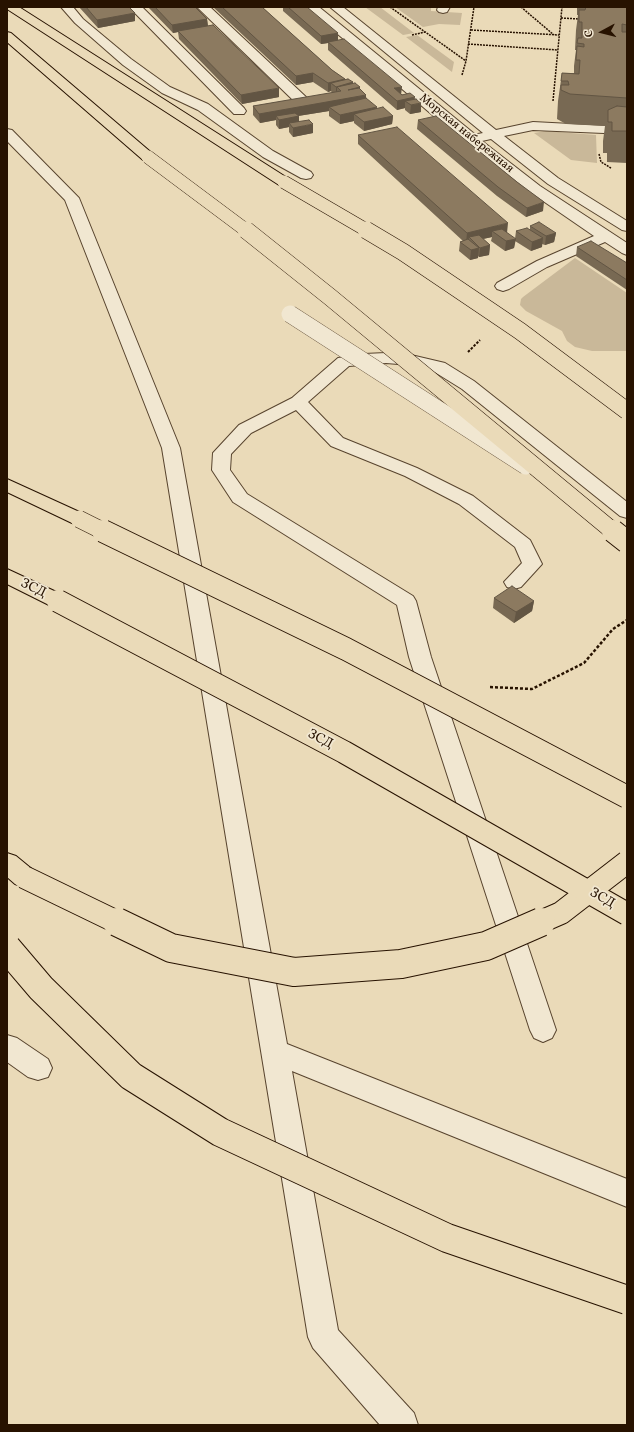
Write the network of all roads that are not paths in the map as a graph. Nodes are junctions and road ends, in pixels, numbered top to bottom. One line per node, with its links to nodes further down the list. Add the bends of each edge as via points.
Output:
1 (12, 7): 29 (main road, bridge, via 284,182 403,252 520,331)
2 (67, 7): 12 (street, via 79,21 133,67 166,90)
3 (135, 7): 10 (street)
4 (203, 7): 8 (street, via 307,99)
5 (312, 7): 13 (street, Морская набережная)
6 (336, 7): 11 (street, Морская набережная)
7 (7, 36): 31 (main road, bridge, via 148,157 330,297)
8 (286, 103)
9 (254, 108): 10 (street)
10 (239, 111): 12 (street)
11 (462, 111): 13 (street); 17 (street, Морская набережная)
12 (215, 115): 19 (street, via 246,139)
13 (441, 116): 14 (street); 18 (street, Морская набережная)
14 (427, 118)
15 (604, 130): 17 (street, via 532,126)
16 (7, 133): 43 (street, via 72,198 171,448)
17 (492, 135): 18 (street); 20 (street, Морская набережная, via 553,181)
18 (472, 139): 21 (street, Морская набережная, via 535,189)
19 (306, 175)
20 (613, 219): 21 (street); 22 (street, Морская набережная)
21 (589, 227): 23 (street, Морская набережная)
22 (627, 228): 23 (street)
23 (605, 237): 24 (street); 25 (street, Морская набережная)
24 (590, 244): 25 (street); 26 (street, via 542,264)
25 (624, 256)
26 (503, 286)
27 (290, 314): 31 (street, bridge)
28 (298, 402): 32 (street, via 344,362 386,358 411,360 439,367 468,385); 35 (street, via 337,442 411,472 466,500 523,544 532,564); 41 (street, via 245,429 222,453 221,470 240,498 406,601 420,657)
29 (627, 411)
30 (7, 486): 36 (main road, bridge, via 346,649)
31 (570, 495): 33 (main road, bridge)
32 (627, 512)
33 (627, 542)
34 (7, 576): 39 (main road, ЗСД, bridge, via 344,752)
35 (514, 582)
36 (627, 797)
37 (627, 862): 38 (main road, bridge, via 561,913 486,946 401,964 294,972 171,948 24,877)
38 (7, 863)
39 (627, 914)
40 (7, 948): 46 (main road, bridge, via 41,988 131,1076 220,1132 447,1238)
41 (544, 1030)
42 (7, 1047): 44 (street)
43 (275, 1052): 45 (street); 47 (street, via 324,1337)
44 (38, 1068)
45 (627, 1193)
46 (627, 1300)
47 (402, 1425)

